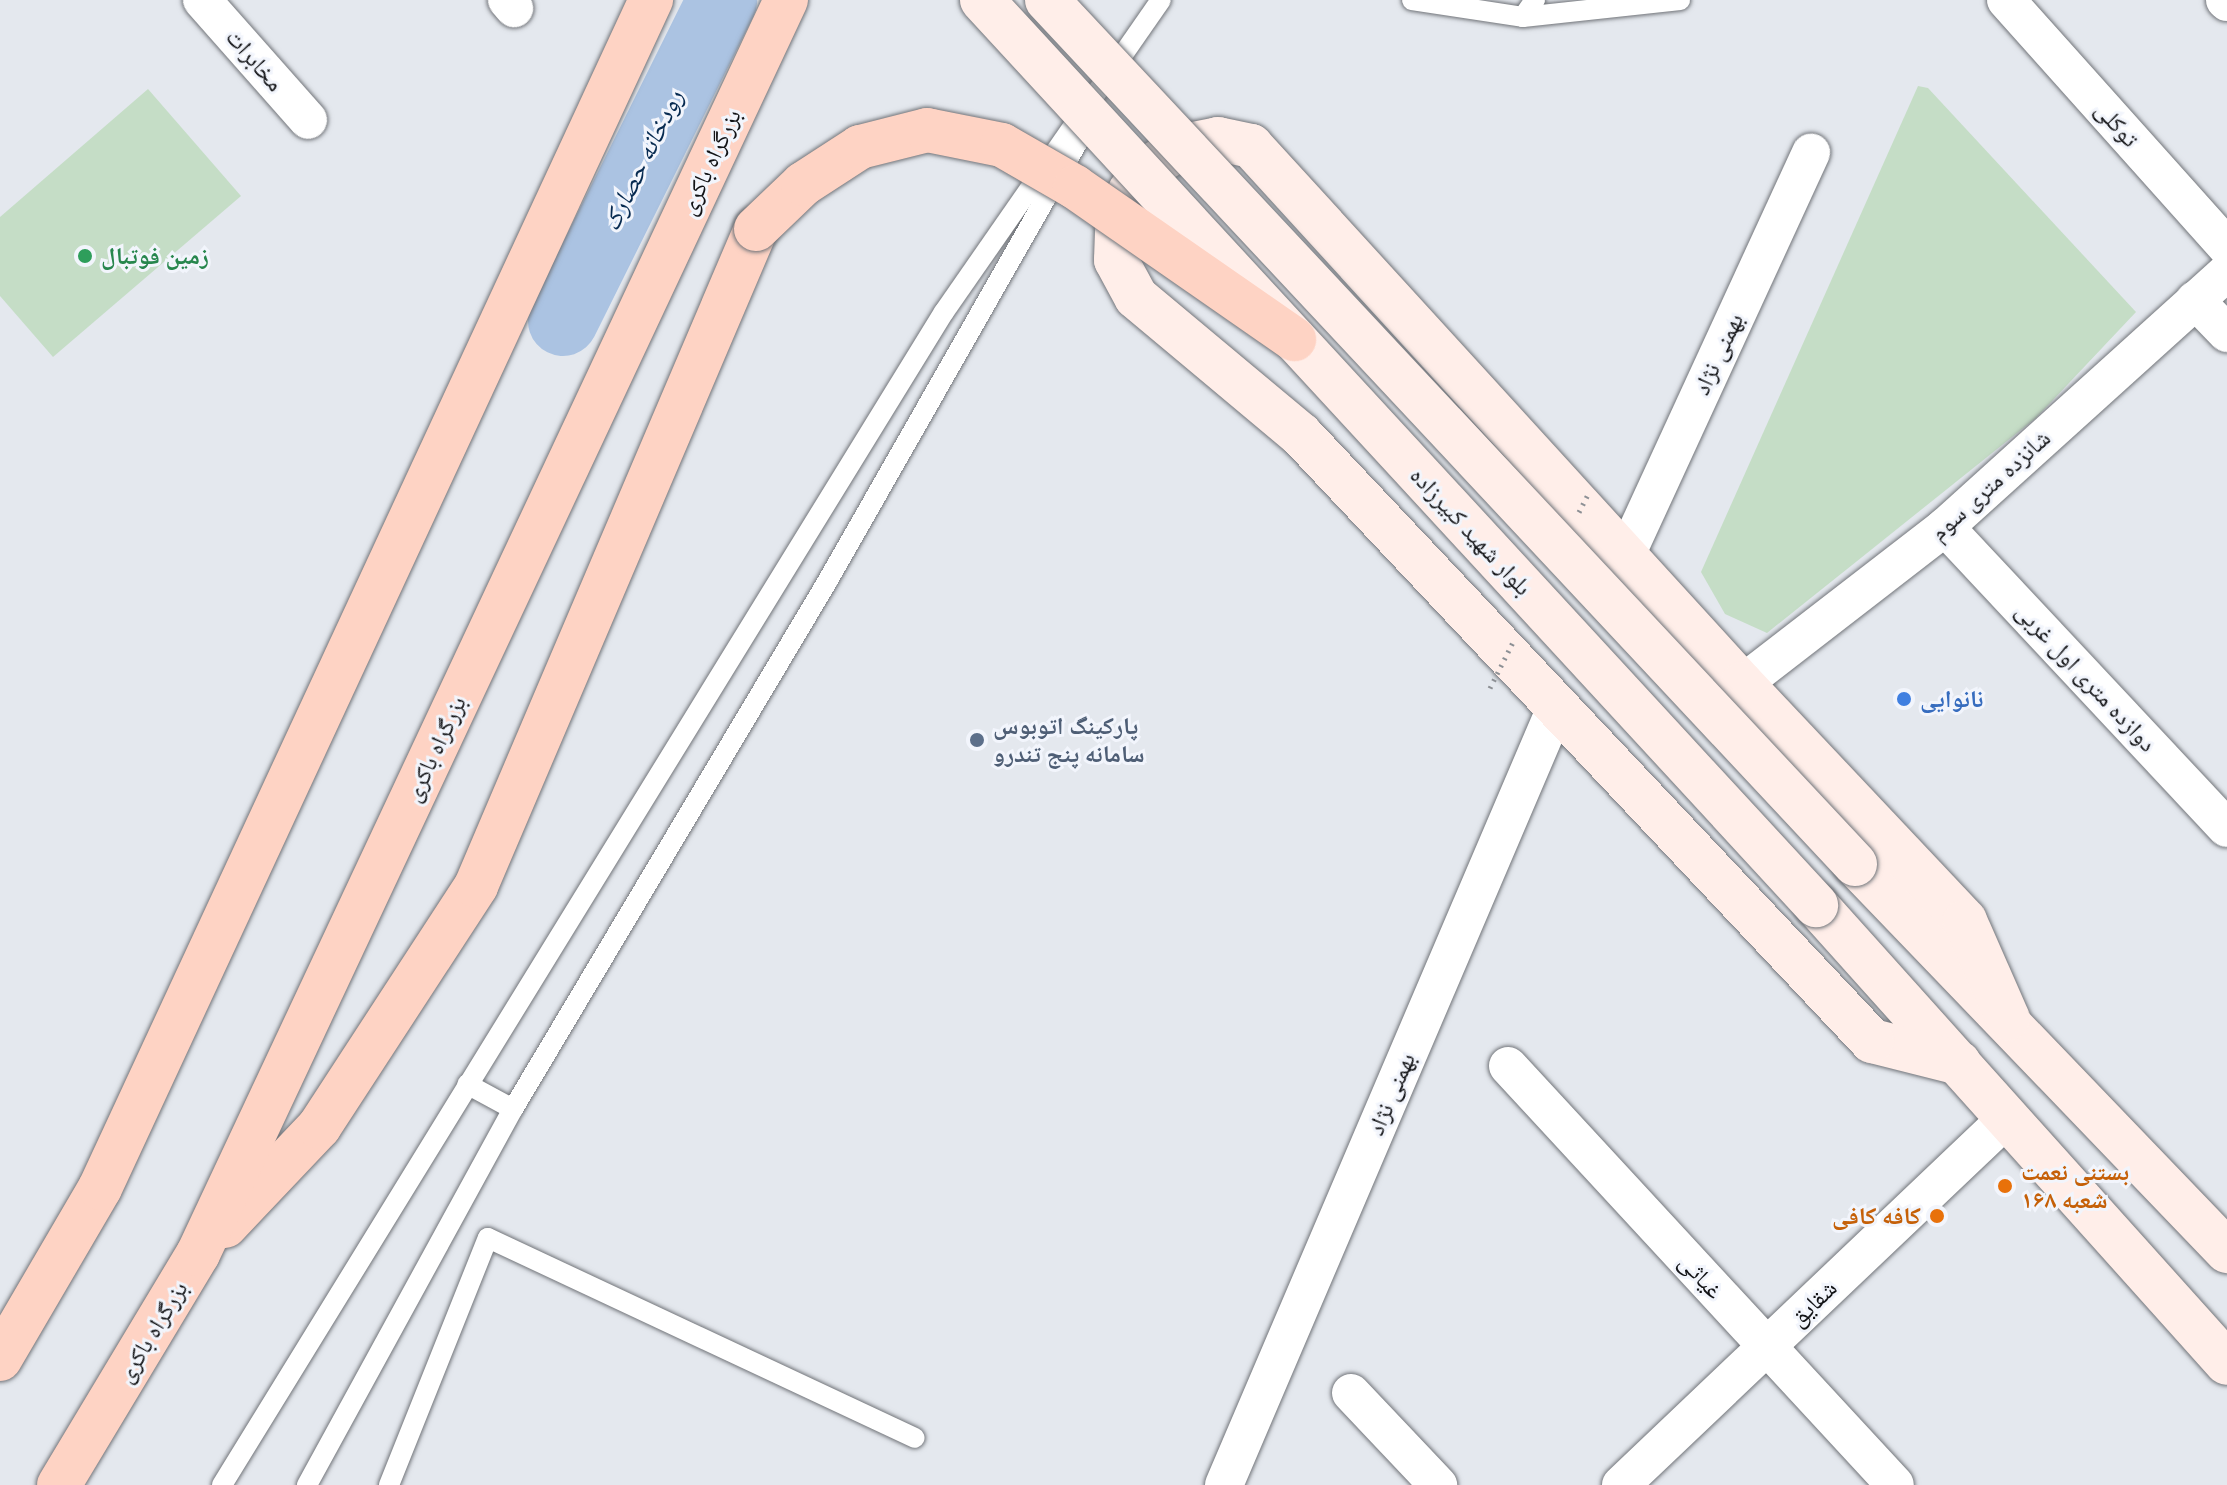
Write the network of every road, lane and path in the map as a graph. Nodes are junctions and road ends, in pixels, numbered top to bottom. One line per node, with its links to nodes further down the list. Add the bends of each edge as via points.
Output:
1 (202, 0): 13 (street, مخابرات)
2 (651, 0): 11 (highway)
3 (786, 0): 32 (highway, بزرگراه باکری)
4 (982, 0): 19 (main road, بلوار شهید کبیرزاده, bridge)
5 (1047, 0): 25 (main road, bridge, via 1855,864)
6 (1161, 0): 12 (lane)
7 (1412, 0): 10 (lane)
8 (1680, 0): 10 (lane)
9 (2006, 0): 15 (street, توکلی)
10 (1529, 9)
11 (632, 21): 34 (highway, via 100,1188)
12 (1129, 46): 28 (lane, via 944,312); 29 (lane, via 1040,215)
13 (308, 120)
14 (1811, 152): 21 (street, بهمنی نژاد)
15 (2227, 247)
16 (2227, 272): 17 (street, شانزده متری سوم)
17 (2195, 300): 18 (street); 20 (street, شانزده متری سوم)
18 (2227, 333)
19 (1294, 339): 26 (main road, بلوار شهید کبیرزاده, bridge); 32 (highway, bridge, via 1075,187 1002,145 927,130 860,147 803,184 756,229 476,886 319,1127)
20 (1945, 527): 22 (street, شانزده متری سوم); 24 (street, دوازده متری اول غربی)
21 (1626, 555): 22 (main road); 23 (main road, via 1251,146 1218,139 1183,146 1153,165 1130,191 1117,224 1116,260 1136,297 1301,435)
22 (1742, 684): 25 (main road, via 1965,921)
23 (1558, 703): 26 (main road, via 1872,1041); 42 (street, بهمنی نژاد)
24 (2227, 828)
25 (2008, 1019): 31 (main road)
26 (1959, 1063): 30 (main road, بلوار شهید کبیرزاده)
27 (1508, 1066): 33 (street, غیاثی)
28 (467, 1084): 29 (lane); 39 (lane)
29 (513, 1109): 40 (lane)
30 (2005, 1120): 33 (street, شقایق); 35 (main road, بلوار شهید کبیرزاده)
31 (2227, 1251)
32 (198, 1254): 38 (highway, بزرگراه باکری)
33 (1767, 1347): 44 (street, شقایق); 45 (street, غیاثی)
34 (0, 1359)
35 (2227, 1363)
36 (1351, 1393): 43 (street)
37 (914, 1438): 41 (lane, via 488,1238)
38 (59, 1485)
39 (222, 1485)
40 (307, 1485)
41 (389, 1485)
42 (1224, 1485)
43 (1438, 1485)
44 (1621, 1485)
45 (1895, 1485)

